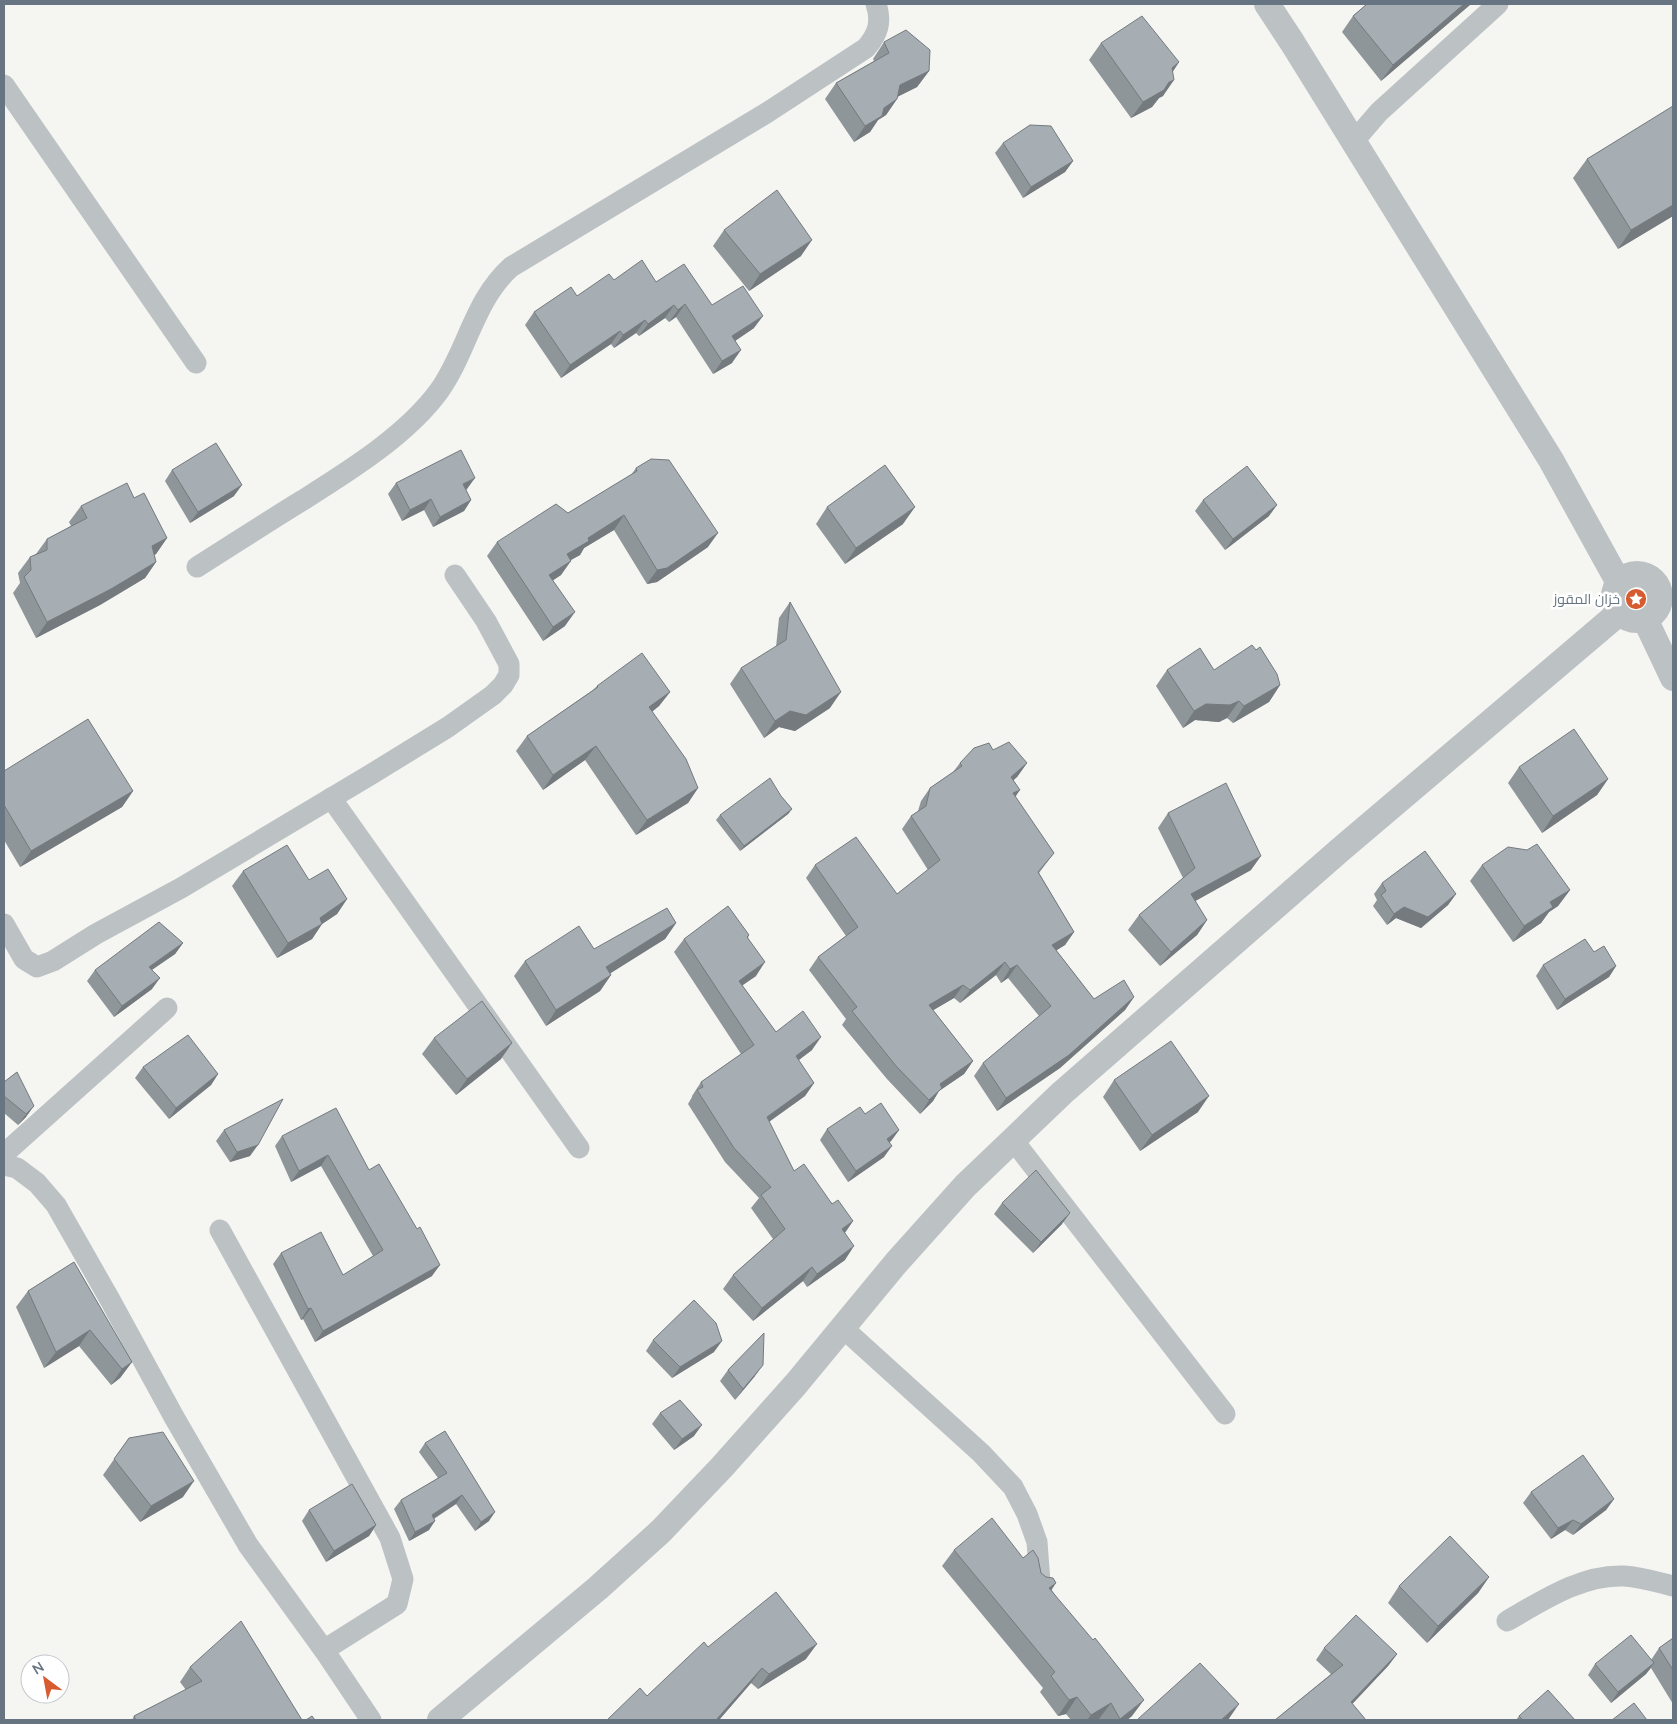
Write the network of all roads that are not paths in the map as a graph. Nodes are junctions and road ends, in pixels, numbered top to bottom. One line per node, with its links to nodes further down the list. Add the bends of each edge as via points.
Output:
1 (876, 4): 7 (street, via 879,24 875,38 854,57 511,267 492,288 439,390 421,412 349,471)
2 (1267, 4): 5 (street)
3 (1498, 4): 5 (street, via 1379,112)
4 (4, 85): 6 (street)
5 (1354, 141): 10 (street, via 1551,460)
6 (196, 362)
7 (197, 567)
8 (456, 575): 14 (street, via 504,653 509,675 493,695 448,727)
9 (1666, 581): 10 (street, via 1634,574); 12 (street, via 1659,606)
10 (1619, 583): 11 (street, via 1614,598)
11 (1619, 613): 12 (street, via 1627,618); 17 (street, via 1245,931 1062,1092)
12 (1645, 619): 13 (street)
13 (1673, 678)
14 (331, 798): 15 (street, via 53,961 37,967 24,959); 18 (street)
15 (4, 924)
16 (167, 1008): 19 (street)
17 (1013, 1140): 22 (street, via 960,1192); 23 (street)
18 (578, 1148)
19 (4, 1154)
20 (4, 1164): 27 (street, via 17,1168 37,1183 56,1205 248,1545)
21 (220, 1230): 27 (street, via 390,1538 403,1580 397,1604)
22 (843, 1328): 24 (street, via 982,1453 1012,1487 1037,1542); 29 (street, via 734,1454 661,1531)
23 (1225, 1414)
24 (1040, 1582)
25 (1673, 1586): 26 (street, via 1646,1578 1593,1579 1555,1594)
26 (1507, 1622)
27 (324, 1650): 28 (street)
28 (370, 1720)
29 (440, 1720)

